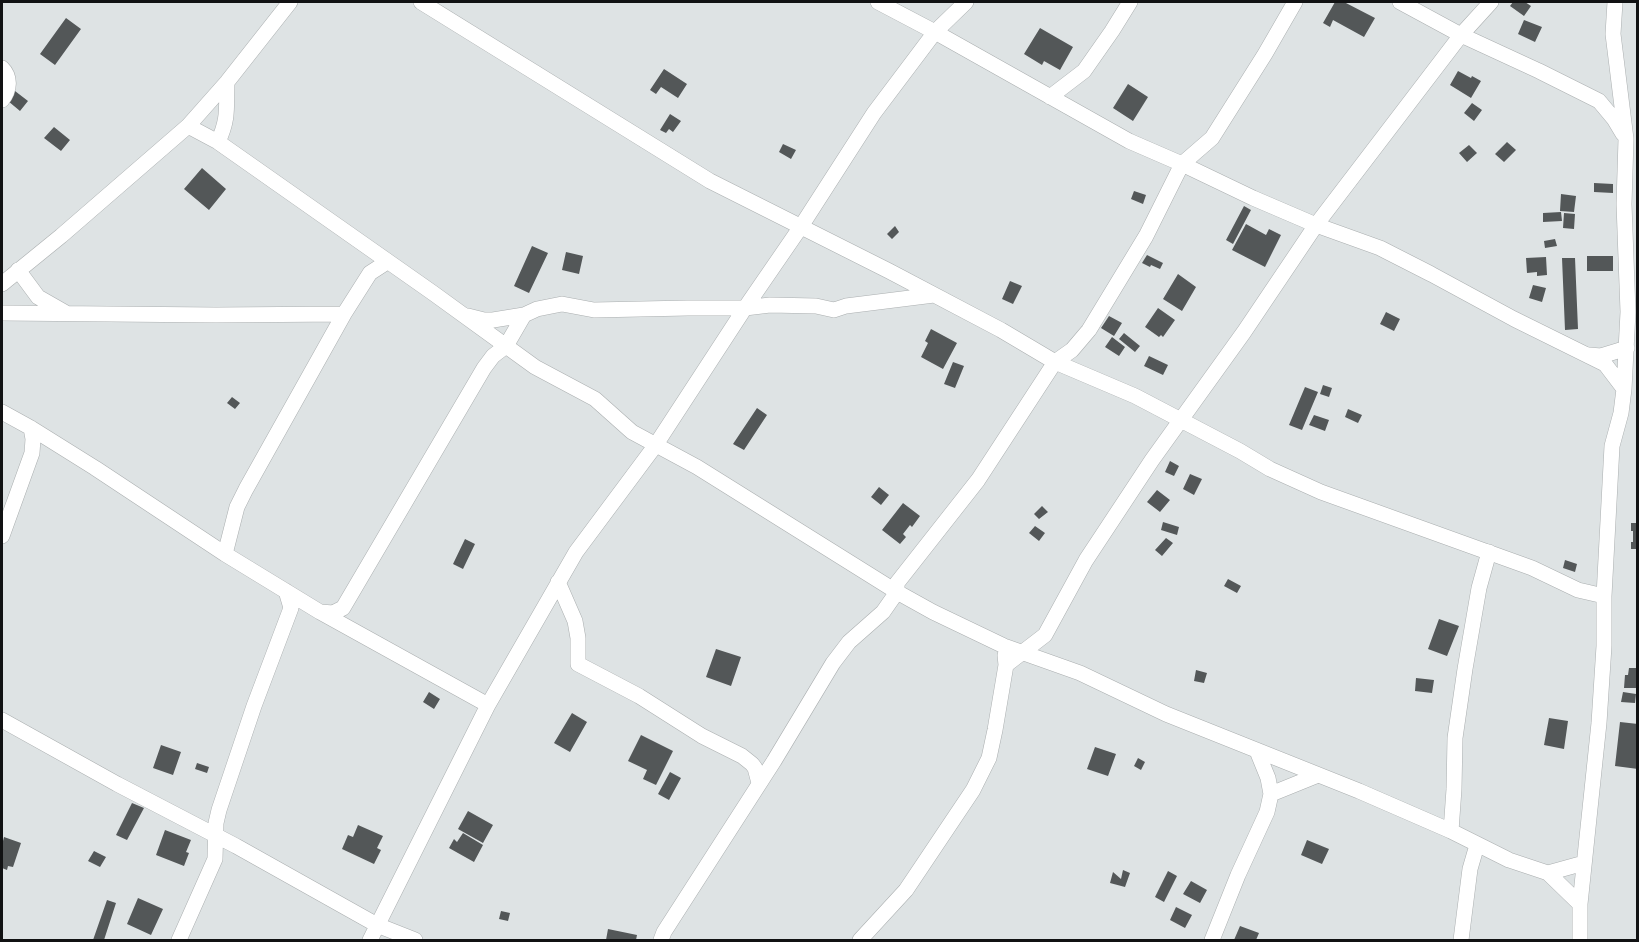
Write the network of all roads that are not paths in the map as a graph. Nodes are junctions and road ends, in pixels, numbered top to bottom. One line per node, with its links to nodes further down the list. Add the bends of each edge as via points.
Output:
1 (290, 2): 13 (street)
2 (421, 2): 21 (street, via 710,181)
3 (878, 2): 10 (street)
4 (966, 2): 10 (street)
5 (1130, 2): 14 (street, via 1084,71)
6 (1295, 2): 19 (street, via 1212,138)
7 (1400, 2): 11 (street)
8 (1491, 2): 11 (street)
9 (1615, 2): 17 (street, via 1613,34)
10 (935, 32): 14 (street); 21 (street, via 874,113)
11 (1461, 35): 17 (street, via 1599,101); 20 (street)
12 (2, 68): 15 (street, via 9,81)
13 (227, 82): 16 (street); 18 (street, via 227,114)
14 (1050, 97): 19 (street, via 1128,141)
15 (2, 100)
16 (188, 126): 18 (street); 25 (street)
17 (1626, 139): 23 (street, via 1624,204)
18 (218, 142): 22 (street)
19 (1182, 164): 20 (street); 38 (street, via 1146,236 1089,330)
20 (1316, 225): 37 (street, via 1380,248); 41 (street)
21 (800, 228): 28 (street); 29 (street)
22 (366, 248): 24 (street); 26 (street)
23 (1632, 259): 36 (street)
24 (387, 262): 26 (street); 33 (street)
25 (18, 270): 27 (street); 31 (street, via 38,297)
26 (370, 273): 32 (street)
27 (2, 284)
28 (934, 296): 29 (street, via 834,310 816,306); 38 (street)
29 (745, 308): 34 (street, via 594,310 562,304); 44 (street)
30 (2, 313): 31 (street)
31 (69, 314): 32 (street)
32 (344, 314): 48 (street, via 237,507)
33 (462, 314): 34 (street, via 488,320); 35 (street)
34 (524, 315): 35 (street)
35 (506, 346): 44 (street, via 535,367 595,399 632,432); 54 (street, via 483,368 343,608 333,613)
36 (1627, 348): 37 (street, via 1601,356); 39 (street)
37 (1586, 355): 39 (street, via 1605,364)
38 (1056, 362): 41 (street); 51 (street, via 978,480 897,583)
39 (1624, 389): 52 (street, via 1612,446)
40 (2, 412): 42 (street)
41 (1182, 419): 47 (street, via 1270,469 1321,492); 56 (street, via 1086,560)
42 (31, 428): 43 (street); 45 (street)
43 (58, 445): 45 (street); 48 (street)
44 (655, 446): 49 (street, via 697,467); 50 (street)
45 (32, 453): 46 (street)
46 (2, 536)
47 (1489, 552): 52 (street, via 1578,590); 67 (street, via 1479,588 1455,738)
48 (225, 554): 53 (street, via 286,591)
49 (876, 579): 51 (street); 55 (street)
50 (558, 582): 61 (street); 65 (street, via 575,621 578,664 742,756 755,768)
51 (897, 592): 55 (street); 57 (street)
52 (1604, 596): 72 (street, via 1599,723)
53 (297, 605): 54 (street); 68 (street, via 254,706 222,800)
54 (320, 612): 61 (street)
55 (883, 612): 65 (street, via 849,642 833,663)
56 (1045, 636): 58 (street); 59 (street)
57 (1004, 646): 58 (street); 60 (street)
58 (1021, 652): 59 (street); 60 (street)
59 (1045, 660): 63 (street)
60 (1006, 665): 80 (street, via 989,758 973,790 906,890)
61 (488, 705): 75 (street)
62 (2, 720): 68 (street)
63 (1257, 751): 64 (street); 66 (street)
64 (1318, 775): 66 (street); 67 (street)
65 (759, 783): 79 (street)
66 (1271, 794): 81 (street, via 1267,812)
67 (1451, 831): 69 (street)
68 (216, 836): 70 (street); 71 (street)
69 (1477, 844): 73 (street); 82 (street)
70 (236, 846): 71 (street); 75 (street)
71 (215, 859): 76 (street)
72 (1584, 863): 73 (street); 74 (street)
73 (1548, 873): 74 (street)
74 (1580, 904): 83 (street)
75 (377, 925): 77 (street); 78 (street)
76 (179, 940)
77 (370, 940)
78 (415, 940)
79 (661, 940)
80 (860, 940)
81 (1212, 940)
82 (1461, 940)
83 (1580, 940)

